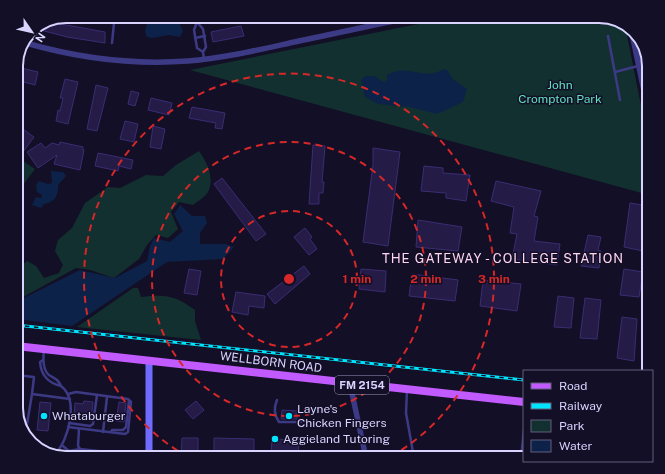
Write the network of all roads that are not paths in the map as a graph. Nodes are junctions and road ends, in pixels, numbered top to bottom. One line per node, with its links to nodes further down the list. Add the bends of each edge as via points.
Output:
1 (114, 23): 9 (lane)
2 (198, 23): 7 (lane, via 194,30)
3 (199, 23): 5 (lane)
4 (385, 23): 12 (street, via 236,55)
5 (205, 36): 7 (lane); 11 (lane, via 206,47)
6 (608, 36): 14 (lane)
7 (195, 38): 11 (lane, via 197,48)
8 (635, 42): 13 (street)
9 (112, 43)
10 (29, 44): 12 (street, via 94,58 142,62)
11 (203, 52): 12 (lane)
12 (204, 59)
13 (640, 66): 14 (lane); 15 (street)
14 (615, 72): 16 (lane)
15 (642, 76)
16 (620, 100)
17 (23, 347): 18 (main road, WELLBORN ROAD / FM 2154)
18 (44, 349): 19 (main road, WELLBORN ROAD / FM 2154); 24 (lane, via 43,360 40,362 44,376 61,386)
19 (149, 361): 21 (main road, WELLBORN ROAD / FM 2154); 42 (main road)
20 (23, 376): 23 (lane, via 34,377)
21 (350, 384): 22 (main road, WELLBORN ROAD / FM 2154); 43 (street)
22 (407, 390): 29 (main road, WELLBORN ROAD / FM 2154); 44 (lane, via 406,413)
23 (32, 394): 27 (lane); 32 (lane)
24 (68, 394): 25 (lane, via 76,392); 27 (lane)
25 (97, 395): 26 (lane); 31 (lane, via 94,424 90,426)
26 (107, 397): 35 (lane); 35 (lane, via 131,402 128,432)
27 (70, 399): 31 (lane)
28 (277, 400): 30 (lane, via 275,412 279,422)
29 (523, 402)
30 (301, 422)
31 (69, 423): 33 (lane)
32 (27, 426)
33 (68, 428): 34 (lane); 37 (lane)
34 (80, 429): 35 (lane); 38 (lane)
35 (103, 432)
36 (523, 437): 45 (lane)
37 (63, 446): 39 (lane); 40 (lane)
38 (80, 449): 40 (lane); 41 (lane)
39 (59, 450)
40 (69, 451)
41 (98, 451)
42 (148, 451)
43 (364, 451)
44 (413, 451)
45 (521, 451)

